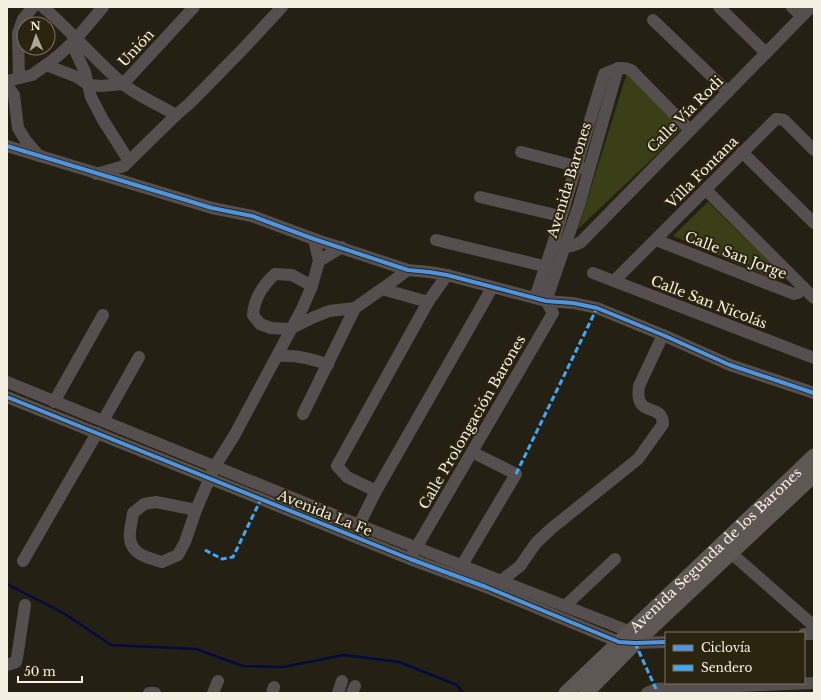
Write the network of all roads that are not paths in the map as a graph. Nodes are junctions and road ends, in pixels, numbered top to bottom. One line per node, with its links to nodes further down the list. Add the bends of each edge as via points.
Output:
1 (33, 7): 15 (street, via 22,18)
2 (43, 7): 11 (street)
3 (103, 7): 11 (street)
4 (194, 7): 16 (street, Unión)
5 (719, 7): 12 (street)
6 (792, 7): 9 (street)
7 (811, 7): 9 (street, Calle Vía Rodi)
8 (277, 9): 21 (street, via 205,88)
9 (802, 16): 12 (street, Calle Vía Rodi)
10 (653, 20): 19 (street)
11 (74, 41): 13 (street); 16 (street); 18 (street)
12 (766, 53): 19 (street, Calle Vía Rodi)
13 (46, 65): 15 (street, via 32,74); 18 (street)
14 (618, 68): 22 (street, via 625,67 631,70); 29 (street, Avenida Barones, via 604,74); 30 (street, Avenida Barones)
15 (13, 79)
16 (123, 84): 18 (street, Unión); 21 (street)
17 (7, 85): 20 (street, via 14,95)
18 (89, 85): 28 (street, via 91,97 103,120)
19 (728, 92): 22 (street, Calle Vía Rodi)
20 (12, 115): 27 (street, via 26,141)
21 (176, 115): 28 (street)
22 (690, 130): 39 (street, Calle Vía Rodi, via 581,242 574,246)
23 (7, 146): 27 (street)
24 (814, 150): 26 (street, Villa Fontana, via 780,119)
25 (521, 152): 29 (street)
26 (742, 152): 32 (street, Villa Fontana); 35 (street)
27 (39, 156): 31 (street)
28 (129, 161): 31 (street, via 124,166)
29 (576, 166): 30 (street); 34 (street, Avenida Barones)
30 (588, 169): 39 (street, Avenida Barones, via 579,205)
31 (96, 174): 36 (street, via 212,208 252,216)
32 (706, 190): 38 (street, Villa Fontana); 49 (street)
33 (480, 197): 34 (street)
34 (560, 216): 39 (street, Avenida Barones)
35 (814, 223)
36 (314, 239): 40 (street); 41 (street)
37 (436, 240): 42 (street)
38 (656, 240): 47 (street, Villa Fontana); 49 (street, Calle San Jorge, via 794,294)
39 (558, 246): 42 (street, Avenida Barones); 44 (street, Avenida Barones)
40 (342, 247): 41 (street); 43 (street)
41 (319, 261): 48 (street)
42 (545, 266): 44 (street); 53 (street, Avenida Barones)
43 (408, 270): 46 (street); 51 (street)
44 (557, 270): 53 (street, Avenida Barones)
45 (593, 273): 47 (street, Calle San Nicolás)
46 (447, 275): 50 (street); 54 (street)
47 (614, 281): 61 (street, Calle San Nicolás)
48 (312, 286): 57 (street); 57 (street, via 292,275 275,274 267,281 254,304 253,315 260,324 271,328)
49 (803, 287): 52 (street)
50 (492, 288): 53 (street); 75 (street)
51 (382, 289): 54 (street); 55 (street)
52 (814, 298)
53 (541, 300): 58 (street, via 597,308); 70 (street, Calle Prolongación Barones, via 553,313)
54 (428, 302): 75 (street, via 337,466 347,477)
55 (355, 308): 57 (street, via 329,311); 62 (street)
56 (103, 315): 66 (street)
57 (290, 329): 60 (street)
58 (663, 335): 64 (street, via 730,365); 84 (street, via 639,386 638,395 639,402 644,407 660,413 663,424 638,458 552,528 536,543 520,566)
59 (139, 356): 68 (street)
60 (278, 356): 62 (street, via 312,358); 72 (street)
61 (814, 358)
62 (328, 365): 67 (street)
63 (7, 382): 66 (street, Avenida La Fe)
64 (814, 393)
65 (7, 397): 69 (street, Avenida La Fe)
66 (54, 402): 68 (street, Avenida La Fe)
67 (303, 414)
68 (103, 421): 72 (street, Avenida La Fe)
69 (97, 433): 74 (street, Avenida La Fe); 82 (street)
70 (472, 452): 78 (street, Calle Prolongación Barones); 83 (street, via 516,474)
71 (814, 456): 89 (main road, Avenida Segunda de los Barones)
72 (215, 466): 74 (street); 77 (street, Avenida La Fe)
73 (814, 475): 79 (main road, Avenida Segunda de los Barones)
74 (209, 478): 76 (street); 80 (street, Avenida La Fe)
75 (376, 491): 77 (street)
76 (196, 510): 76 (street, via 178,555 162,562 142,556 135,550 130,539 133,513 144,504 156,502)
77 (359, 525): 78 (street, Avenida La Fe)
78 (417, 547): 80 (street, Calle Prolongación Barones); 83 (street, Avenida La Fe)
79 (731, 553): 88 (street); 89 (main road, Avenida Segunda de los Barones)
80 (410, 559): 85 (street, Avenida La Fe)
81 (615, 559): 87 (street)
82 (23, 561)
83 (462, 565): 84 (street, Avenida La Fe)
84 (502, 580): 85 (street); 87 (street, Avenida La Fe)
85 (486, 587): 90 (street, Avenida La Fe)
86 (25, 605): 92 (street, via 16,662)
87 (565, 606): 89 (street, Avenida La Fe)
88 (814, 626)
89 (633, 638): 90 (main road, Avenida Segunda de los Barones); 91 (street); 102 (main road, Avenida Segunda de los Barones)
90 (618, 642): 101 (main road, Avenida Segunda de los Barones)
91 (665, 642)
92 (7, 665)
93 (218, 681): 99 (street)
94 (342, 681): 100 (street)
95 (814, 683): 96 (street)
96 (787, 688): 103 (street, via 656,689)
97 (149, 693): 98 (street)
98 (155, 693)
99 (213, 693)
100 (338, 693)
101 (566, 693)
102 (586, 693)
103 (647, 693)

